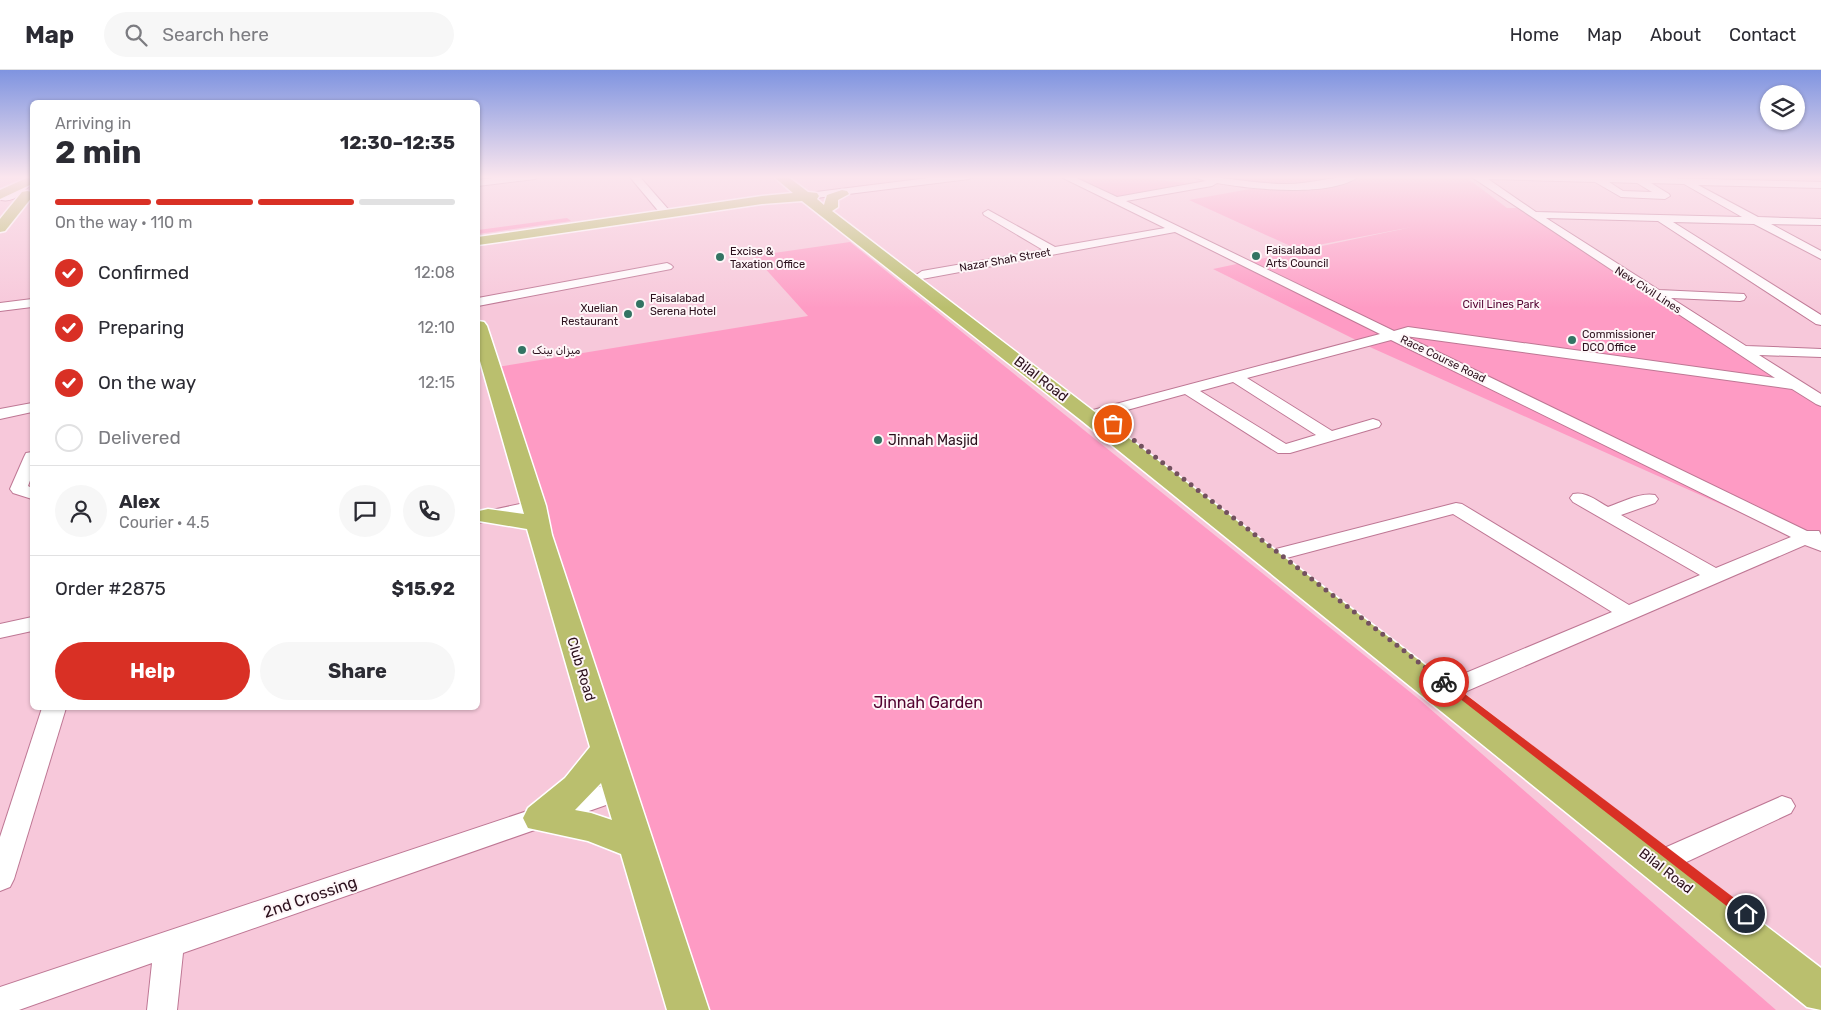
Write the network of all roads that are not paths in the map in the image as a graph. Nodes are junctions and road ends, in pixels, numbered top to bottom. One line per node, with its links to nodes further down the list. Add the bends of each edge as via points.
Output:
1 (601, 220): 13 (main road)
2 (618, 220): 14 (main road)
3 (838, 220): 62 (main road, Bilal Road)
4 (842, 220): 18 (main road, Bilal Road)
5 (1000, 220): 15 (street)
6 (1157, 220): 12 (street, Race Course Road)
7 (1541, 220): 19 (street, New Civil Lines)
8 (1663, 220): 24 (street)
9 (1751, 220): 10 (street)
10 (1758, 220): 11 (street); 16 (street)
11 (1821, 222)
12 (1176, 229): 15 (street, Nazar Shah Street); 25 (street, Race Course Road)
13 (480, 237)
14 (480, 241)
15 (1054, 251): 18 (street, Nazar Shah Street)
16 (1821, 256)
17 (667, 267): 21 (street)
18 (922, 275): 34 (main road, Bilal Road)
19 (1655, 294): 20 (street); 27 (street, New Civil Lines)
20 (1740, 296)
21 (480, 302)
22 (30, 303): 23 (street)
23 (0, 308)
24 (1821, 320)
25 (1393, 335): 29 (street); 30 (street, via 1408,331); 45 (street, Race Course Road)
26 (480, 339): 42 (main road, Club Road)
27 (1742, 350): 28 (street); 30 (street, New Civil Lines)
28 (1821, 353)
29 (1234, 376): 31 (street); 37 (street)
30 (1796, 385): 32 (street, New Civil Lines)
31 (1187, 389): 34 (street); 37 (street, via 1284,450)
32 (1821, 401)
33 (30, 408): 35 (street)
34 (1098, 413): 46 (main road, Bilal Road)
35 (0, 414)
36 (1373, 424): 37 (street)
37 (1330, 437)
38 (30, 461): 39 (street, via 19,486)
39 (30, 494)
40 (1579, 498): 43 (street)
41 (1649, 500): 43 (street)
42 (532, 505): 44 (main road, via 515,519); 44 (main road, via 512,500); 53 (main road, Club Road)
43 (1608, 513): 47 (street)
44 (483, 517)
45 (1816, 538): 47 (street)
46 (1279, 554): 48 (street, via 1456,508); 51 (main road, Bilal Road)
47 (1715, 576): 48 (street)
48 (1628, 613): 51 (street)
49 (30, 624): 50 (street)
50 (0, 631)
51 (1452, 688): 58 (main road, Bilal Road)
52 (53, 710): 59 (street)
53 (606, 749): 54 (main road, Club Road); 56 (main road, via 581,785)
54 (620, 790): 56 (street, 2nd Crossing); 57 (main road, Club Road)
55 (1782, 806): 58 (street)
56 (540, 818): 57 (main road, via 591,827); 60 (street, 2nd Crossing)
57 (636, 844): 65 (main road, Club Road)
58 (1671, 857): 61 (main road, Bilal Road)
59 (0, 880)
60 (169, 945): 63 (street, 2nd Crossing); 64 (street)
61 (1821, 971)
62 (1821, 993)
63 (0, 1002)
64 (162, 1010)
65 (688, 1010)

